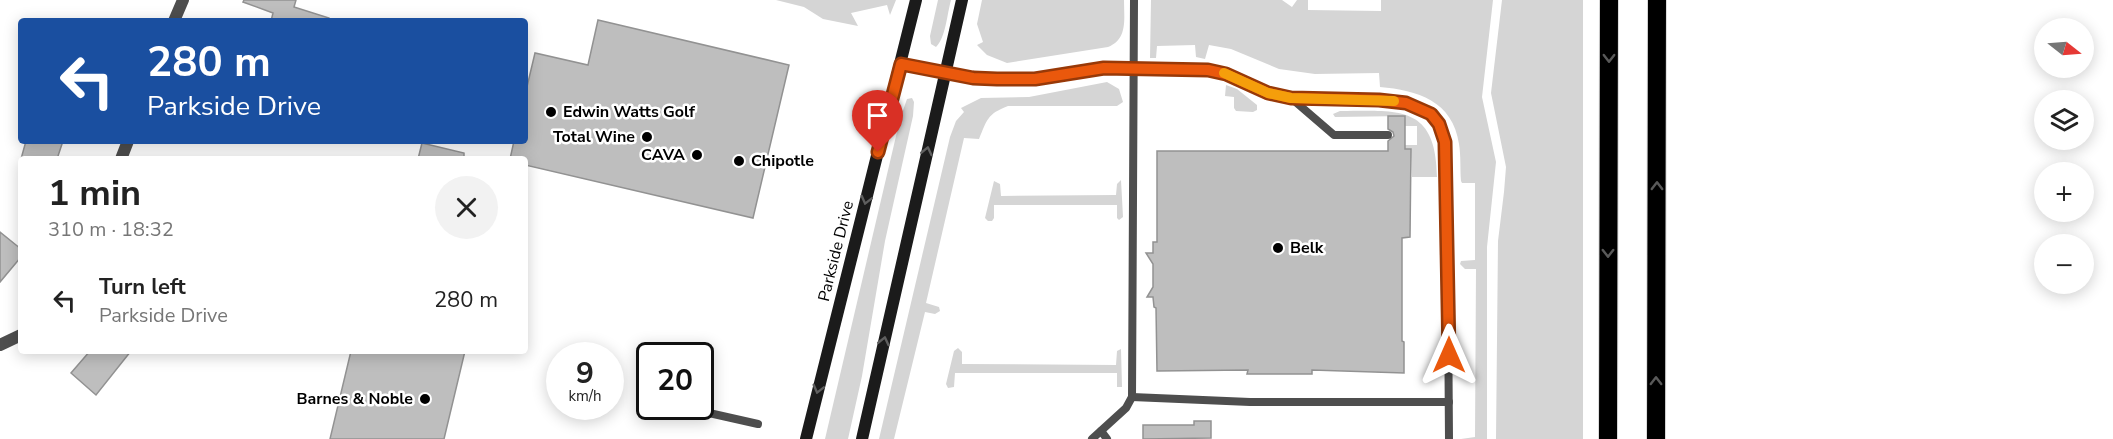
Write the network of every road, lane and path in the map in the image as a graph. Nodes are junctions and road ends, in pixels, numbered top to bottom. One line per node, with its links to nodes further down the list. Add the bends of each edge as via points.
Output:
1 (183, 0): 7 (street)
2 (915, 0): 8 (street, Parkside Drive)
3 (962, 0): 10 (street)
4 (1134, 0): 9 (lane)
5 (1609, 0): 25 (highway, one-way to 25)
6 (1657, 0): 26 (highway, one-way to 6)
7 (175, 18)
8 (901, 64): 10 (street); 20 (street, Parkside Drive, one-way to 20)
9 (1133, 70): 10 (lane, via 1104,68 1035,79 973,78); 11 (lane, via 1208,70); 15 (lane)
10 (945, 73): 21 (street, one-way to 10)
11 (1291, 98): 12 (lane, via 1334,135); 16 (lane, via 1406,103 1431,114 1439,124 1447,158)
12 (1388, 135)
13 (18, 336): 14 (street)
14 (0, 345)
15 (1132, 398): 16 (lane); 19 (lane)
16 (1449, 402): 24 (lane)
17 (714, 414): 18 (lane)
18 (759, 424)
19 (1101, 431): 22 (lane); 23 (lane)
20 (806, 439)
21 (862, 439)
22 (1092, 439)
23 (1107, 439)
24 (1449, 439)
25 (1608, 439)
26 (1656, 439)

